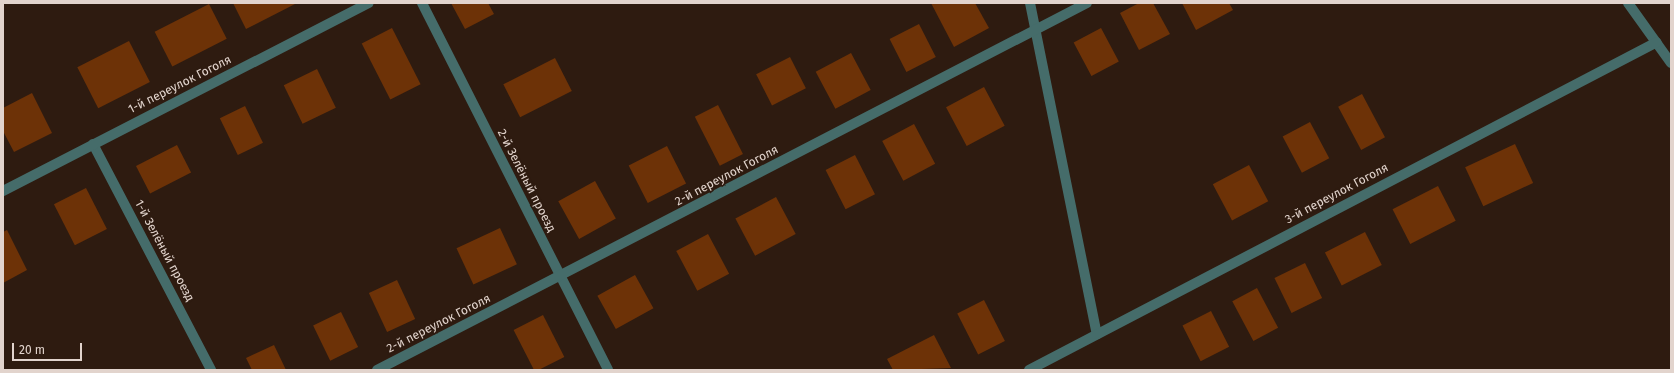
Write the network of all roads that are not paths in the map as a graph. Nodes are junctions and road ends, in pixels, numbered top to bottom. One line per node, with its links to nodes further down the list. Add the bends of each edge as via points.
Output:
1 (369, 3): 9 (street, 1-й переулок Гоголя)
2 (422, 3): 11 (street, 2-й Зелёный проезд)
3 (1030, 3): 6 (street)
4 (1087, 3): 6 (street, 2-й переулок Гоголя)
5 (1628, 3): 7 (street)
6 (1037, 28): 11 (street, 2-й переулок Гоголя); 12 (street)
7 (1657, 42): 8 (street); 12 (street, 3-й переулок Гоголя)
8 (1671, 63)
9 (93, 144): 10 (street, 1-й переулок Гоголя); 13 (street, 1-й Зелёный проезд)
10 (3, 191)
11 (560, 278): 14 (street, 2-й переулок Гоголя); 15 (street, 2-й Зелёный проезд)
12 (1097, 334): 16 (street, 3-й переулок Гоголя)
13 (211, 370)
14 (377, 370)
15 (608, 370)
16 (1029, 370)

